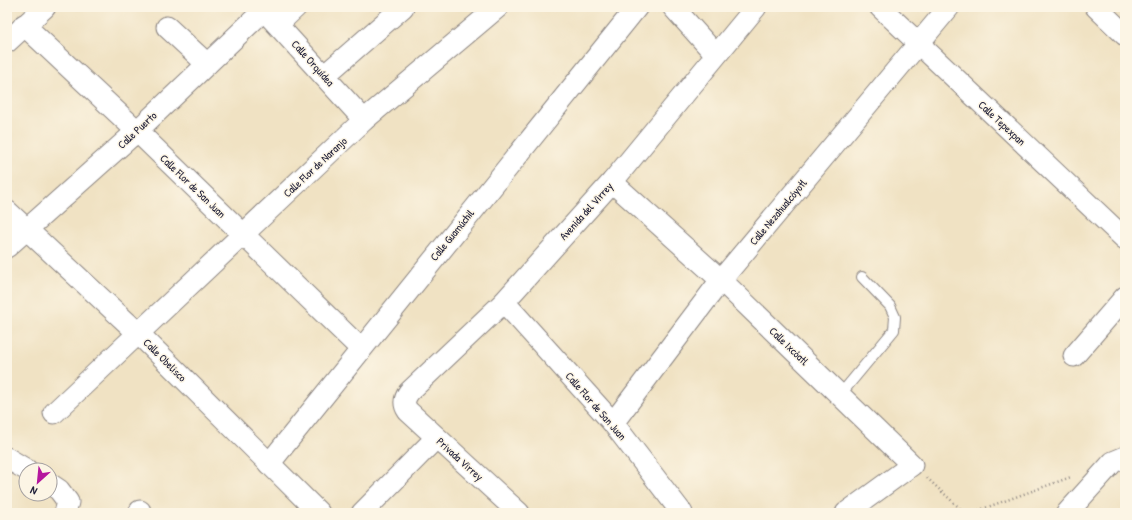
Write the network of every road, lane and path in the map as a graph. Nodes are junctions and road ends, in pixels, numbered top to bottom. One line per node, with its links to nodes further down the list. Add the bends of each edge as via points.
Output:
1 (45, 7): 12 (street)
2 (296, 7): 11 (street, Calle Puerto)
3 (403, 7): 19 (street)
4 (498, 7): 20 (street, Calle Flor de Naranjo)
5 (637, 7): 33 (street, Calle Guamúchil)
6 (673, 7): 17 (street)
7 (756, 7): 17 (street, Avenida del Virrey)
8 (880, 7): 16 (street, Calle Tepexpan)
9 (949, 7): 16 (street, Calle Nezahualcóyotl)
10 (1096, 7): 14 (street)
11 (268, 14): 18 (street, Calle Puerto); 19 (street, Calle Orquídea)
12 (24, 26): 15 (street); 21 (street, Calle Flor de San Juan)
13 (167, 27): 18 (street)
14 (1124, 30)
15 (7, 42)
16 (919, 44): 26 (street, Calle Tepexpan); 29 (street, Calle Nezahualcóyotl)
17 (716, 55): 22 (street, Avenida del Virrey)
18 (207, 64): 21 (street, Calle Puerto)
19 (324, 76): 20 (street, Calle Orquídea)
20 (364, 120): 25 (street, Calle Flor de Naranjo)
21 (137, 130): 24 (street, Calle Puerto); 25 (street, Calle Flor de San Juan)
22 (612, 182): 29 (street, Calle Ixcóatl); 31 (street, Avenida del Virrey)
23 (7, 211): 24 (street, Calle Obelisco)
24 (26, 229): 27 (street, Calle Puerto); 32 (street, Calle Obelisco)
25 (243, 234): 32 (street, Calle Flor de Naranjo); 33 (street, Calle Flor de San Juan)
26 (1125, 239)
27 (7, 247)
28 (862, 277): 35 (lane, via 890,306 895,317 894,330)
29 (721, 280): 35 (street, Calle Ixcóatl); 38 (street, Calle Nezahualcóyotl)
30 (1125, 297): 34 (street)
31 (504, 302): 36 (street, Avenida del Virrey, via 409,392); 38 (street, Calle Flor de San Juan)
32 (138, 333): 37 (street, Calle Flor de Naranjo); 42 (street, Calle Obelisco)
33 (360, 348): 42 (street, Calle Guamúchil)
34 (1074, 356)
35 (840, 395): 44 (street, Calle Ixcóatl)
36 (404, 403): 39 (street, Privada Virrey, via 408,411)
37 (54, 413)
38 (613, 423): 51 (street, Calle Flor de San Juan)
39 (436, 438): 49 (street); 50 (street, Privada Virrey)
40 (1125, 457): 55 (street, via 1113,462)
41 (7, 458): 43 (street)
42 (268, 464): 48 (street, Calle Obelisco)
43 (18, 465)
44 (912, 465): 52 (street); 53 (path)
45 (1076, 475): 54 (path)
46 (58, 490): 47 (street, via 68,502)
47 (65, 513)
48 (319, 513)
49 (362, 513)
50 (519, 513)
51 (682, 513)
52 (846, 513)
53 (964, 513)
54 (971, 513)
55 (1067, 513)

